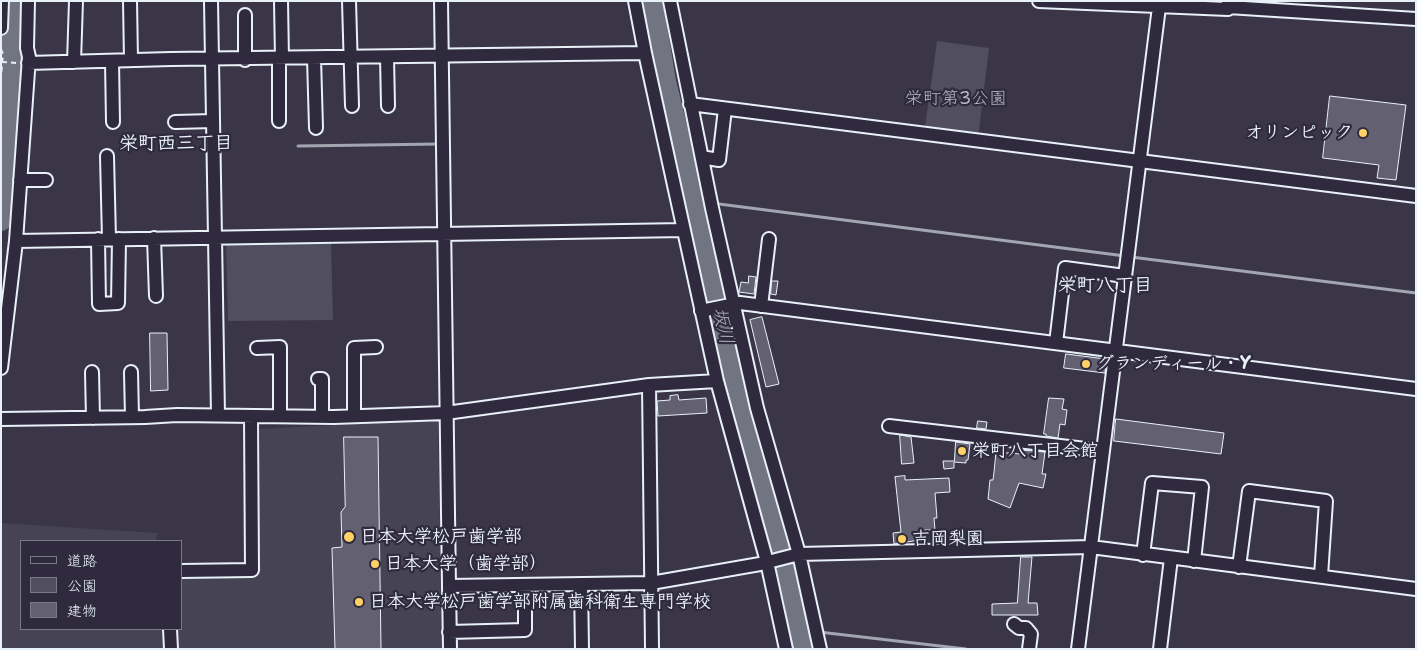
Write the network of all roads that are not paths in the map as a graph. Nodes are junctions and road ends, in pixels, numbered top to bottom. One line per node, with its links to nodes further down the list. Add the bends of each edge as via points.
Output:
1 (2, 1): 16 (street)
2 (28, 1): 28 (street)
3 (76, 1): 27 (street)
4 (130, 1): 23 (street)
5 (211, 1): 24 (street)
6 (281, 1): 22 (street)
7 (349, 1): 19 (street)
8 (441, 1): 18 (street)
9 (635, 1): 17 (street)
10 (670, 1): 29 (street)
11 (1039, 1): 13 (street)
12 (1228, 4): 13 (street, via 1228,9); 15 (street)
13 (1159, 7): 40 (street)
14 (245, 15): 25 (street)
15 (1416, 19)
16 (1, 28)
17 (645, 53): 18 (street); 44 (street)
18 (442, 56): 20 (street); 45 (street)
19 (350, 57): 20 (street); 21 (street); 30 (street)
20 (387, 57): 31 (street)
21 (314, 58): 22 (street); 37 (street)
22 (280, 59): 25 (street); 33 (street)
23 (131, 60): 24 (street); 26 (street)
24 (212, 60): 25 (street); 36 (street)
25 (245, 60)
26 (112, 61): 27 (street); 34 (street)
27 (74, 62): 28 (street)
28 (26, 63): 41 (street)
29 (690, 104): 32 (street); 53 (street)
30 (352, 106)
31 (388, 106)
32 (725, 109): 39 (street, via 719,160); 40 (street)
33 (279, 121)
34 (113, 122)
35 (175, 122): 36 (street)
36 (213, 122): 46 (street)
37 (316, 128)
38 (106, 156): 48 (street)
39 (707, 158)
40 (1139, 160): 43 (street); 51 (street)
41 (20, 180): 42 (street); 50 (street)
42 (46, 180)
43 (1416, 196)
44 (684, 230): 45 (street); 55 (street)
45 (445, 234): 46 (street); 67 (street)
46 (215, 237): 47 (street); 68 (street)
47 (154, 238): 48 (street); 52 (street)
48 (109, 239): 50 (street)
49 (769, 239): 54 (street)
50 (16, 241): 60 (street)
51 (1125, 276): 56 (street, via 1065,268); 59 (street)
52 (156, 296)
53 (732, 304): 54 (street); 55 (street); 79 (street)
54 (761, 306): 56 (street)
55 (703, 310): 64 (street)
56 (1056, 343): 59 (street)
57 (376, 347): 71 (street, via 354,348)
58 (257, 348): 70 (street, via 280,348)
59 (1116, 351): 66 (street); 77 (street)
60 (1, 368)
61 (92, 372): 74 (street)
62 (131, 372): 72 (street)
63 (318, 379): 73 (street, via 322,379)
64 (717, 381): 65 (street); 83 (street)
65 (650, 385): 67 (street); 87 (street)
66 (1416, 389)
67 (446, 413): 71 (street); 90 (street)
68 (218, 415): 69 (street); 72 (street)
69 (251, 416): 70 (street); 85 (street, via 252,570)
70 (280, 416): 73 (street)
71 (354, 416): 73 (street)
72 (132, 417): 74 (street)
73 (322, 417)
74 (93, 418): 75 (street)
75 (1, 419)
76 (889, 426): 77 (street)
77 (1103, 451): 78 (street)
78 (1091, 547): 79 (street); 80 (street); 102 (street)
79 (796, 554): 83 (street); 100 (street)
80 (1143, 554): 81 (street); 82 (street, via 1152,483 1202,487)
81 (1171, 558): 82 (street); 103 (street)
82 (1194, 561): 84 (street)
83 (768, 562): 87 (street); 99 (street)
84 (1239, 567): 86 (street); 86 (street, via 1250,492 1326,501)
85 (182, 571)
86 (1321, 576): 91 (street)
87 (651, 583): 88 (street); 98 (street)
88 (580, 584): 89 (street); 97 (street)
89 (525, 585): 90 (street); 94 (street, via 525,630)
90 (449, 586): 94 (street)
91 (1416, 589)
92 (1014, 624): 101 (street, via 1026,628 1031,634)
93 (170, 630): 95 (street)
94 (449, 632): 96 (street)
95 (171, 649)
96 (450, 649)
97 (582, 649)
98 (652, 649)
99 (786, 649)
100 (820, 649)
101 (1029, 649)
102 (1078, 649)
103 (1160, 649)

